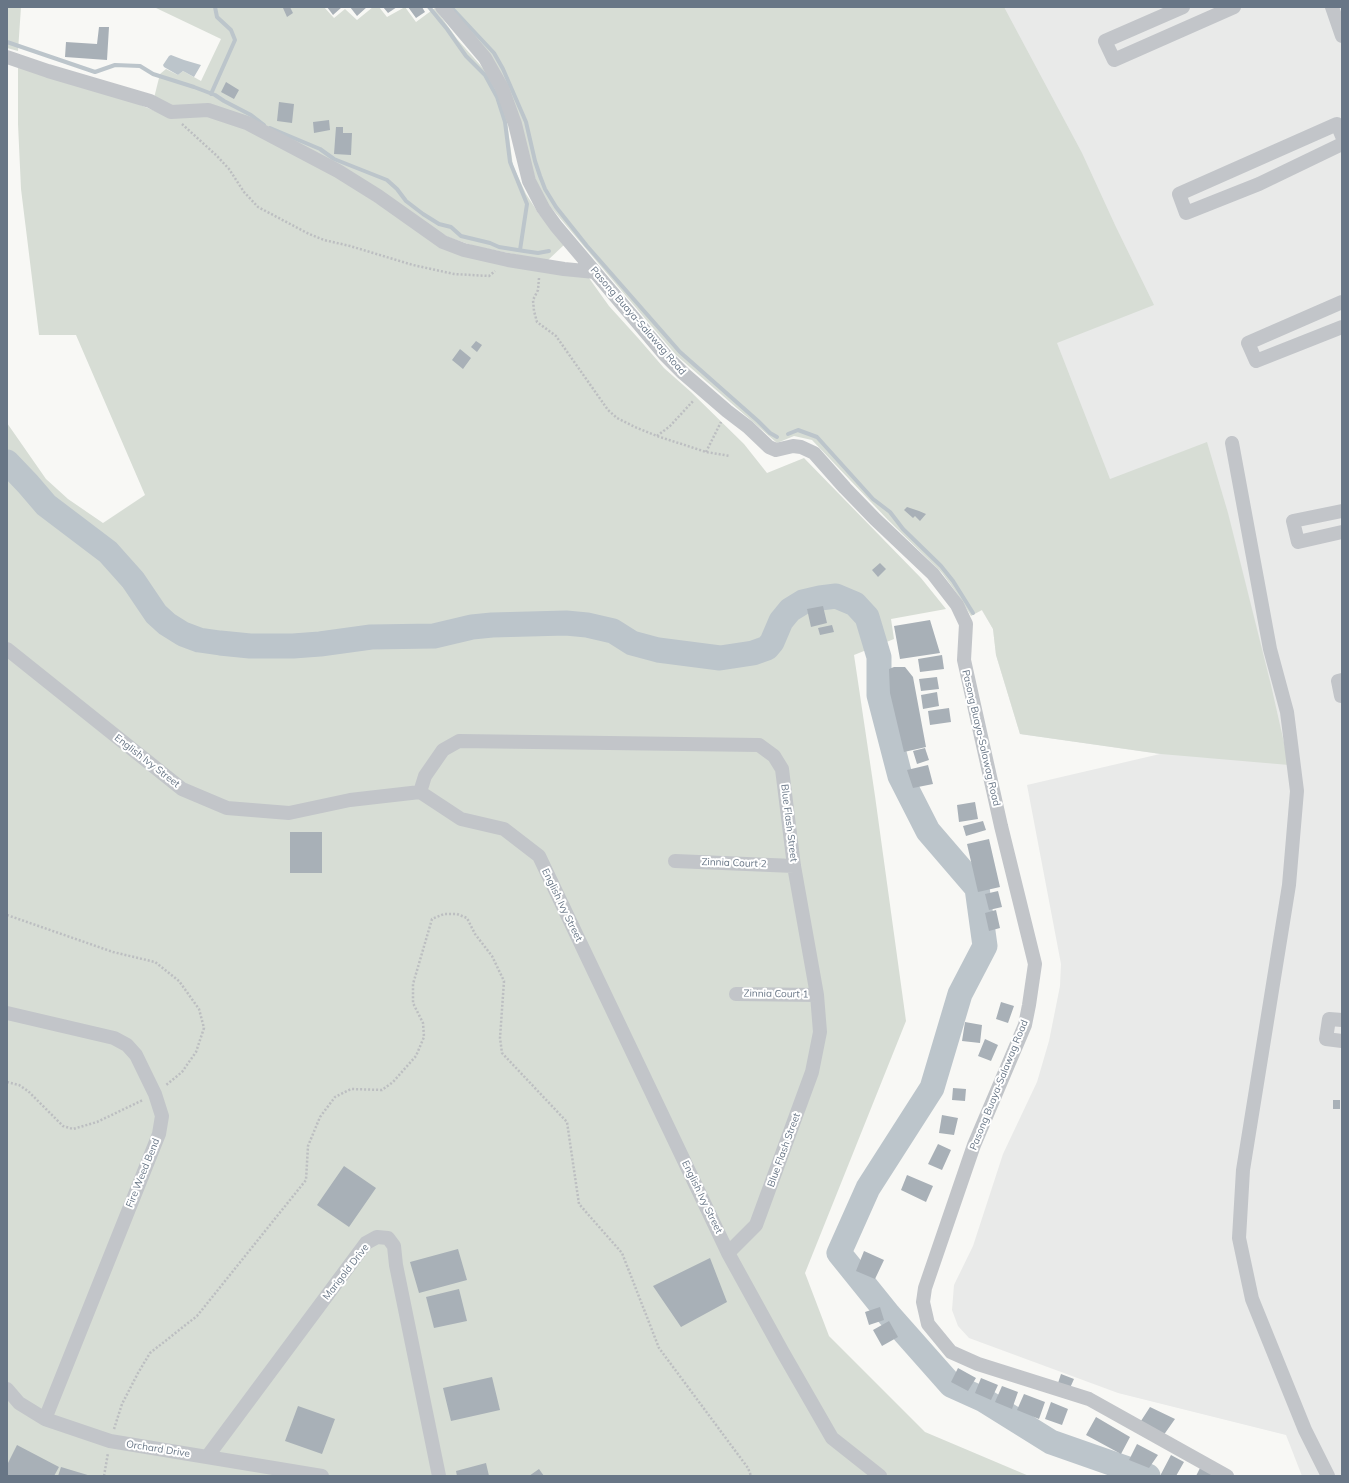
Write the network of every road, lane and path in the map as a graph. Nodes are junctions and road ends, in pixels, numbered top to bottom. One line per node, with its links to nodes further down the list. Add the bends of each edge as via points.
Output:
1 (442, 7): 11 (street, Pasong Buaya-Salawag Road, via 485,58 502,88 515,124 526,171 540,203)
2 (1183, 7): 3 (street, via 1105,41 1114,60)
3 (1234, 7)
4 (1332, 7): 5 (street)
5 (1342, 36)
6 (7, 57): 7 (street, via 150,100)
7 (171, 112): 9 (street, via 208,110 247,123 338,171 444,242 464,250); 9 (path, via 217,156 258,207 309,234 413,265 454,274 489,276)
8 (1342, 136): 8 (street, via 1337,124 1179,194 1186,212 1259,184)
9 (508, 260): 10 (street)
10 (535, 264): 11 (street); 16 (path, via 540,280 533,300 537,322 556,336 608,410 617,418)
11 (595, 272): 14 (street, Pasong Buaya-Salawag Road, via 665,355)
12 (1342, 302): 13 (street, via 1248,343 1256,361)
13 (1342, 327)
14 (702, 390): 15 (street, Pasong Buaya-Salawag Road); 16 (path)
15 (727, 411): 18 (path); 43 (street, Pasong Buaya-Salawag Road, via 769,447 776,450 801,447 814,453 860,504 933,574 957,605 966,624 964,660 1035,964 1030,1005 1024,1025 974,1145 925,1288 923,1302 928,1324 951,1352 978,1364 1088,1399)
16 (658, 436): 18 (path)
17 (1232, 443): 44 (street, via 1270,649 1287,712 1297,791 1289,885 1243,1170 1239,1238 1252,1299 1305,1430)
18 (706, 452): 19 (path)
19 (730, 456)
20 (1342, 511): 21 (street, via 1293,521 1298,542)
21 (1342, 532)
22 (7, 649): 25 (street, English Ivy Street, via 182,789 227,808 289,813 350,800)
23 (1342, 680): 24 (street, via 1338,681)
24 (1342, 696)
25 (420, 792): 27 (street, Blue Flash Street, via 425,776 442,750 459,741 759,745 774,756 782,769); 33 (street, English Ivy Street, via 461,818 504,829 539,856)
26 (674, 861): 27 (street, Zinnia Court 2)
27 (794, 866): 29 (street, Blue Flash Street)
28 (736, 994): 29 (street, Zinnia Court 1)
29 (817, 995): 33 (street, Blue Flash Street, via 820,1032 812,1072 756,1225)
30 (7, 1013): 35 (street, Fire Weed Bend, via 114,1038 127,1045 136,1055 155,1094 162,1116 159,1134)
31 (1342, 1020): 32 (street, via 1329,1019 1326,1039)
32 (1342, 1041)
33 (728, 1252): 42 (street, English Ivy Street, via 832,1438)
34 (7, 1389): 35 (street, Orchard Drive, via 20,1403)
35 (45, 1419): 36 (street, Orchard Drive)
36 (110, 1441): 37 (street, Orchard Drive); 38 (path); 41 (path, via 122,1404 150,1353 197,1316 306,1180 308,1146 320,1117 335,1097 351,1089 382,1090 393,1082 416,1056 424,1037 423,1023 413,1003 413,984 432,919 444,914 457,914 467,918 492,956 504,981 500,1038 502,1053 567,1122 579,1204 622,1253 659,1348 748,1468)
37 (207, 1457): 39 (street, Orchard Drive); 40 (street, Marigold Drive, via 366,1243 377,1237 388,1238 394,1246)
38 (104, 1476)
39 (322, 1476)
40 (439, 1476)
41 (751, 1476)
42 (880, 1476)
43 (1227, 1476)
44 (1328, 1476)

